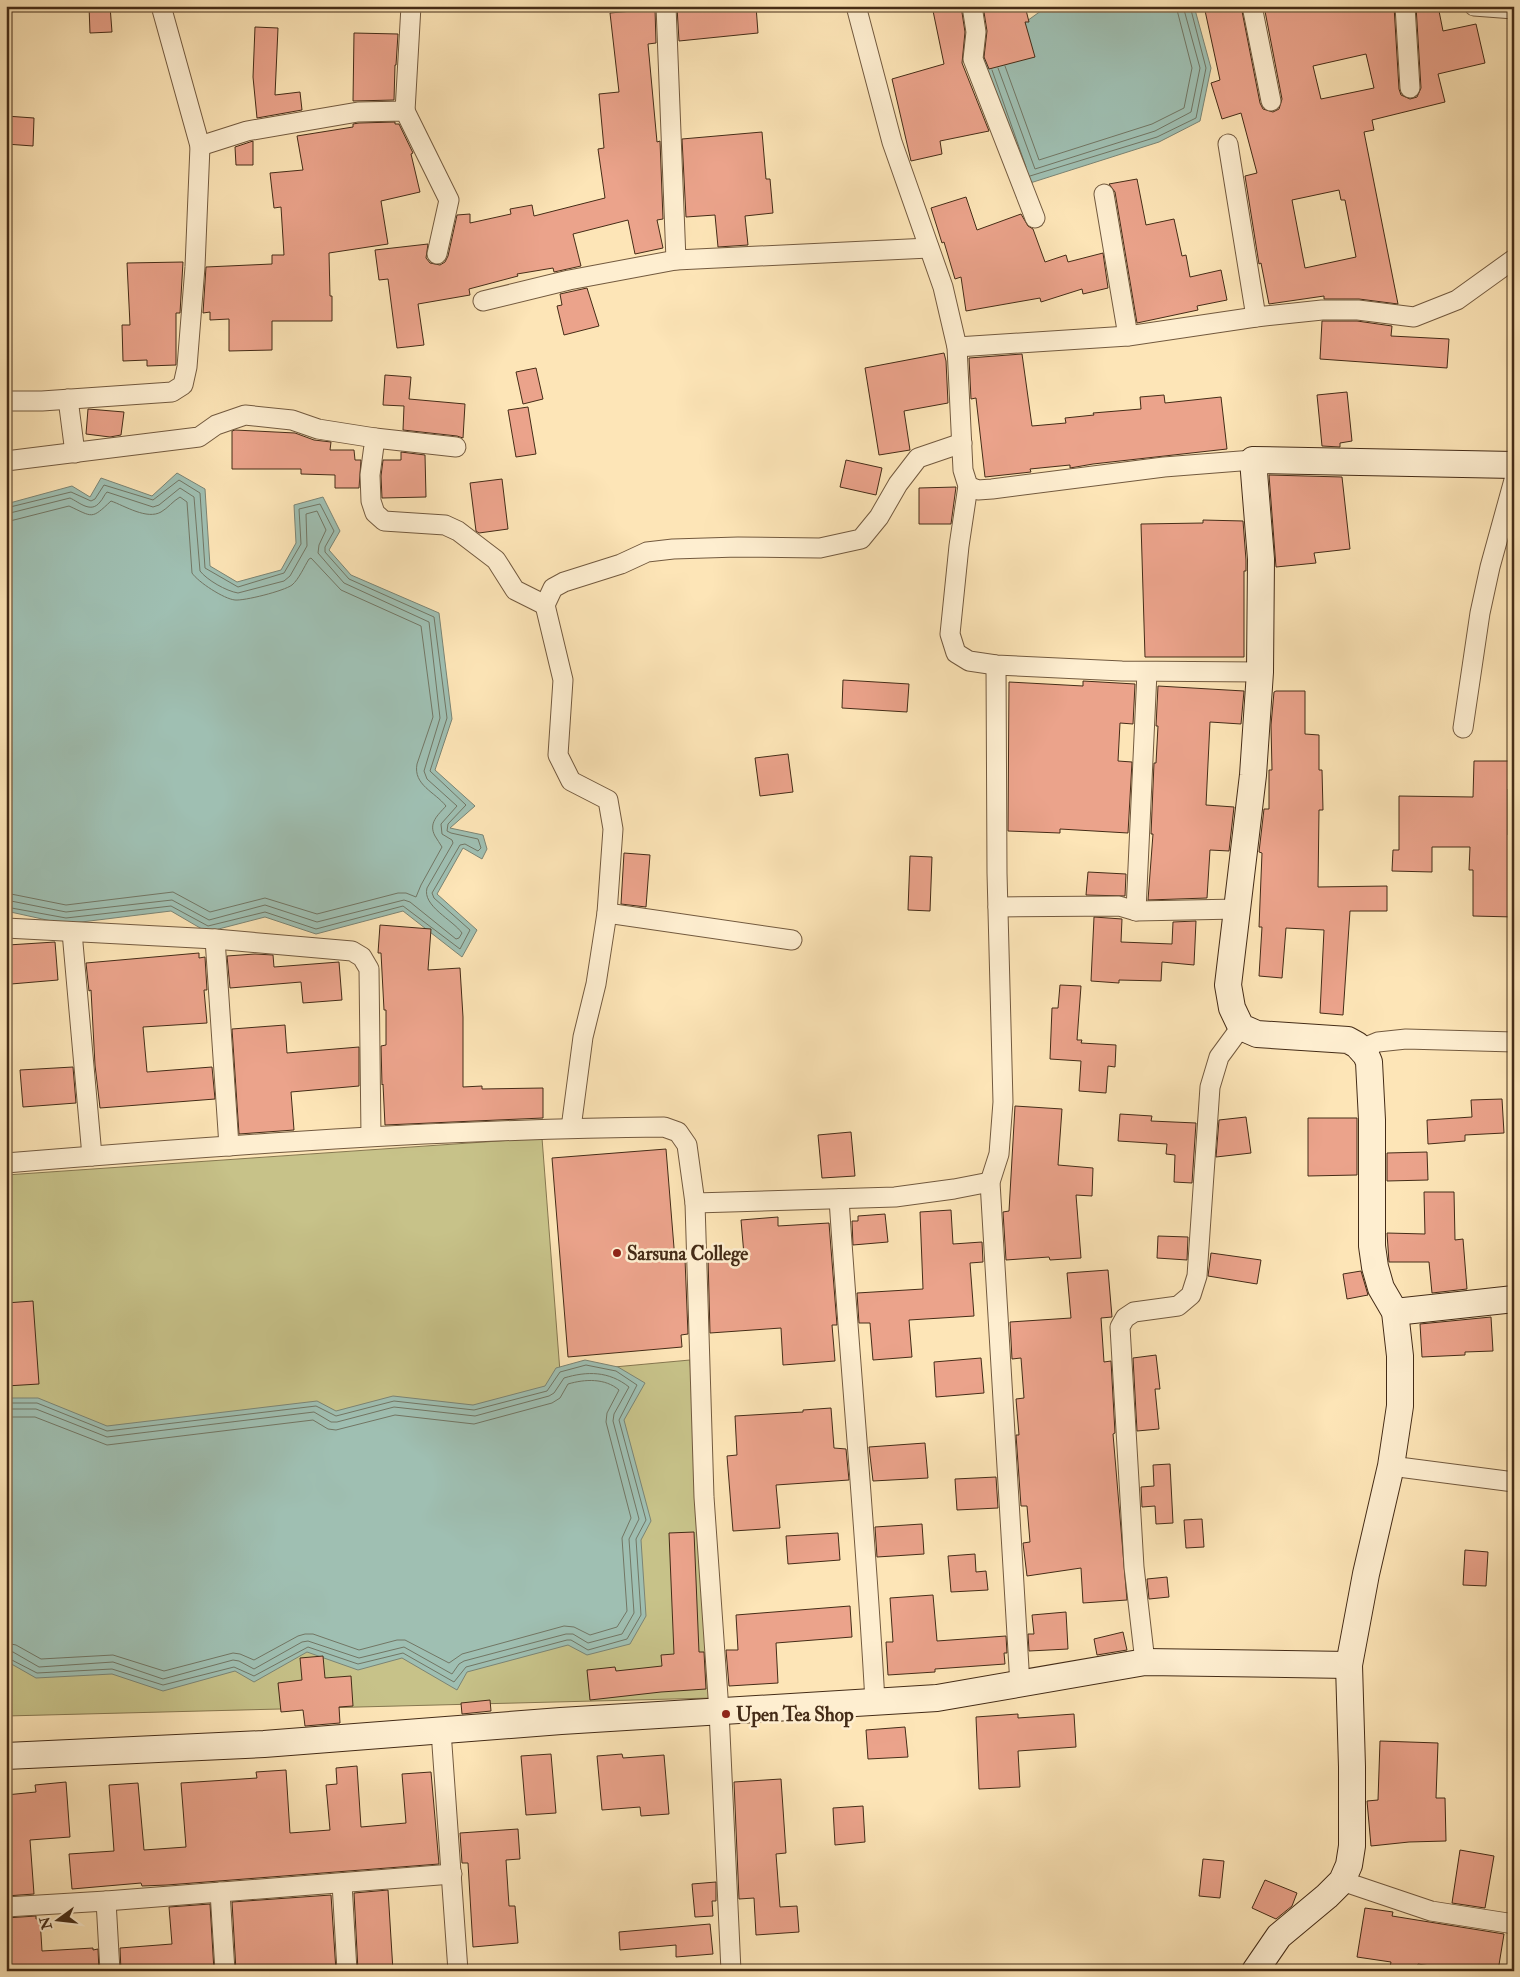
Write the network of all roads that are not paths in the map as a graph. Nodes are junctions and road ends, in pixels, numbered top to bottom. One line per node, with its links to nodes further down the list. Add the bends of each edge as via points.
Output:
1 (161, 6): 14 (street)
2 (410, 6): 12 (street)
3 (666, 6): 19 (street)
4 (856, 6): 17 (street, via 892,142)
5 (972, 6): 16 (street, via 976,32 973,59)
6 (1252, 6): 11 (street)
7 (1405, 6): 10 (street)
8 (1474, 6): 9 (street)
9 (1514, 9)
10 (1410, 88)
11 (1271, 101)
12 (405, 111): 14 (street, via 358,112 247,130); 18 (street, via 449,200)
13 (1228, 144): 22 (street)
14 (200, 146): 25 (street, via 195,267 183,385 172,392)
15 (1104, 194): 23 (street)
16 (1035, 218)
17 (929, 248): 19 (street); 24 (street)
18 (437, 254)
19 (676, 260): 21 (street, via 569,280)
20 (1514, 260): 22 (street, via 1458,300 1414,317 1358,310 1322,310)
21 (483, 302)
22 (1256, 317): 23 (street)
23 (1128, 336): 24 (street)
24 (957, 348): 28 (street)
25 (68, 399): 26 (street); 30 (street)
26 (6, 401)
27 (375, 438): 29 (street); 30 (street, via 318,429 292,420 245,416 216,425 199,437); 36 (street, via 370,475 374,513 384,521 445,524 496,560 515,590)
28 (962, 443): 35 (street, via 962,470); 36 (street, via 918,458 861,539 820,548 738,546 647,552 622,564 564,582 553,588)
29 (456, 447)
30 (75, 452): 32 (street)
31 (1252, 460): 33 (street); 35 (street, via 1164,467 992,489 978,490); 39 (street, via 1261,559)
32 (6, 461)
33 (1514, 465)
34 (1514, 480): 40 (street, via 1480,614)
35 (968, 486): 37 (street, via 950,634 956,653 969,661)
36 (545, 605): 44 (street, via 563,680 558,755 572,781 608,800 613,829)
37 (996, 665): 38 (street); 41 (street)
38 (1147, 672): 39 (street); 43 (street)
39 (1260, 672): 42 (street, via 1253,775)
40 (1463, 728)
41 (998, 907): 43 (street, via 1119,906); 57 (street, via 1003,1102 999,1154)
42 (1238, 909): 43 (street); 49 (street, via 1228,986 1232,1008)
43 (1136, 911)
44 (607, 914): 48 (street); 52 (street, via 596,984 583,1037)
45 (6, 928): 46 (street)
46 (72, 932): 47 (street); 55 (street)
47 (215, 939): 53 (street, via 352,951 362,957 369,970); 54 (street)
48 (792, 940)
49 (1241, 1027): 51 (street, via 1257,1034 1348,1040); 64 (street, via 1220,1057 1210,1087 1197,1276 1191,1295 1178,1306 1134,1312 1120,1327 1134,1567)
50 (1514, 1042): 51 (street, via 1406,1039 1378,1042)
51 (1361, 1049): 61 (street, via 1369,1062 1372,1246 1381,1288)
52 (570, 1128): 53 (street); 59 (street, via 664,1127 678,1132 687,1144)
53 (371, 1136): 54 (street)
54 (229, 1146): 55 (street)
55 (92, 1156): 56 (street)
56 (6, 1163)
57 (990, 1182): 58 (street, via 895,1197); 66 (street)
58 (839, 1199): 59 (street); 67 (street)
59 (695, 1203): 68 (street, via 704,1497)
60 (1514, 1299): 61 (street)
61 (1395, 1312): 62 (street, via 1400,1356 1400,1406)
62 (1390, 1466): 63 (street); 65 (street)
63 (1514, 1482)
64 (1145, 1662): 65 (street); 66 (street)
65 (1349, 1665): 72 (street, via 1352,1846)
66 (1020, 1685): 67 (street, via 937,1698)
67 (875, 1702): 68 (street)
68 (719, 1712): 69 (street); 82 (street)
69 (441, 1731): 70 (street, via 264,1744); 71 (street)
70 (6, 1756)
71 (452, 1874): 73 (street); 81 (street)
72 (1342, 1881): 77 (street, via 1431,1911); 83 (street, via 1279,1936)
73 (342, 1883): 74 (street); 80 (street)
74 (220, 1892): 75 (street); 79 (street)
75 (106, 1902): 76 (street); 78 (street)
76 (6, 1907)
77 (1514, 1924)
78 (110, 1971)
79 (225, 1971)
80 (347, 1971)
81 (458, 1971)
82 (731, 1971)
83 (1255, 1971)

